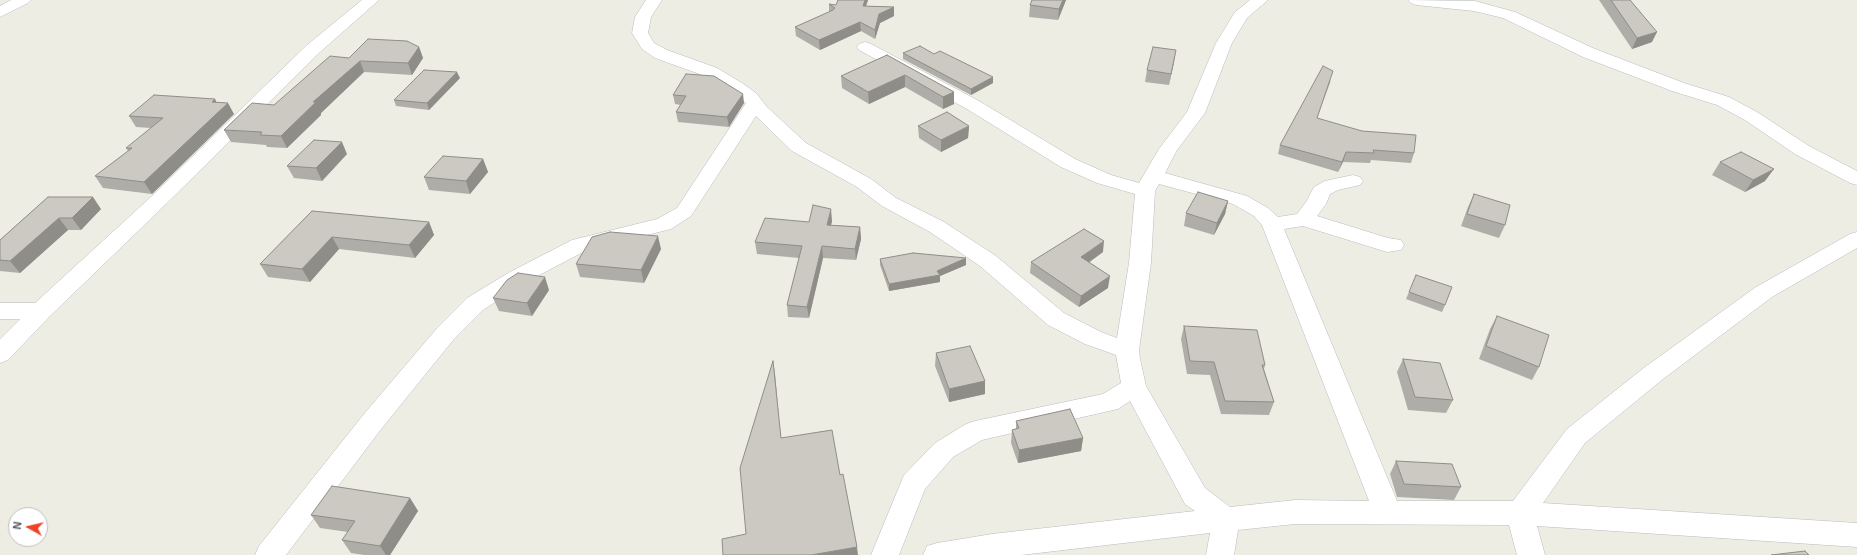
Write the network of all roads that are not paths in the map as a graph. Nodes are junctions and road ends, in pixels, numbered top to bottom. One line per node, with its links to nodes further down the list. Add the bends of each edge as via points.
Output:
1 (23, 0): 6 (street)
2 (371, 0): 17 (street, via 313,49)
3 (654, 0): 8 (street, via 643,17 640,33 648,46 661,54 711,72 736,87)
4 (1260, 0): 11 (street, via 1241,15 1224,43 1196,113 1168,149)
5 (1416, 0): 9 (street, via 1475,6 1509,15 1589,53 1723,101 1752,116 1802,150)
6 (1, 11)
7 (865, 47): 11 (street, via 973,105 1068,163 1104,179)
8 (755, 103): 18 (street, via 800,147 864,183 888,202 937,227 988,261 1056,319 1093,338); 25 (street, via 684,212 664,224 580,245 518,277 475,304 446,333 373,421)
9 (1857, 179)
10 (1353, 181): 12 (street, via 1332,185 1321,191 1316,204)
11 (1149, 184): 13 (street, via 1240,200 1261,212); 18 (street)
12 (1304, 219): 13 (street); 15 (street)
13 (1272, 225): 21 (street)
14 (1857, 240): 22 (street, via 1764,292 1654,373 1576,436)
15 (1393, 245)
16 (0, 311): 17 (street)
17 (41, 311): 19 (street)
18 (1128, 350): 20 (street)
19 (0, 354)
20 (1134, 388): 23 (street, via 1195,496); 26 (street, via 1109,402 975,431 944,450 914,484)
21 (1388, 512): 22 (street); 23 (street, via 1295,512)
22 (1520, 513): 24 (street); 29 (street)
23 (1226, 520): 27 (street, via 992,546); 28 (street)
24 (1857, 535)
25 (269, 555)
26 (885, 555)
27 (937, 555)
28 (1220, 555)
29 (1531, 555)

